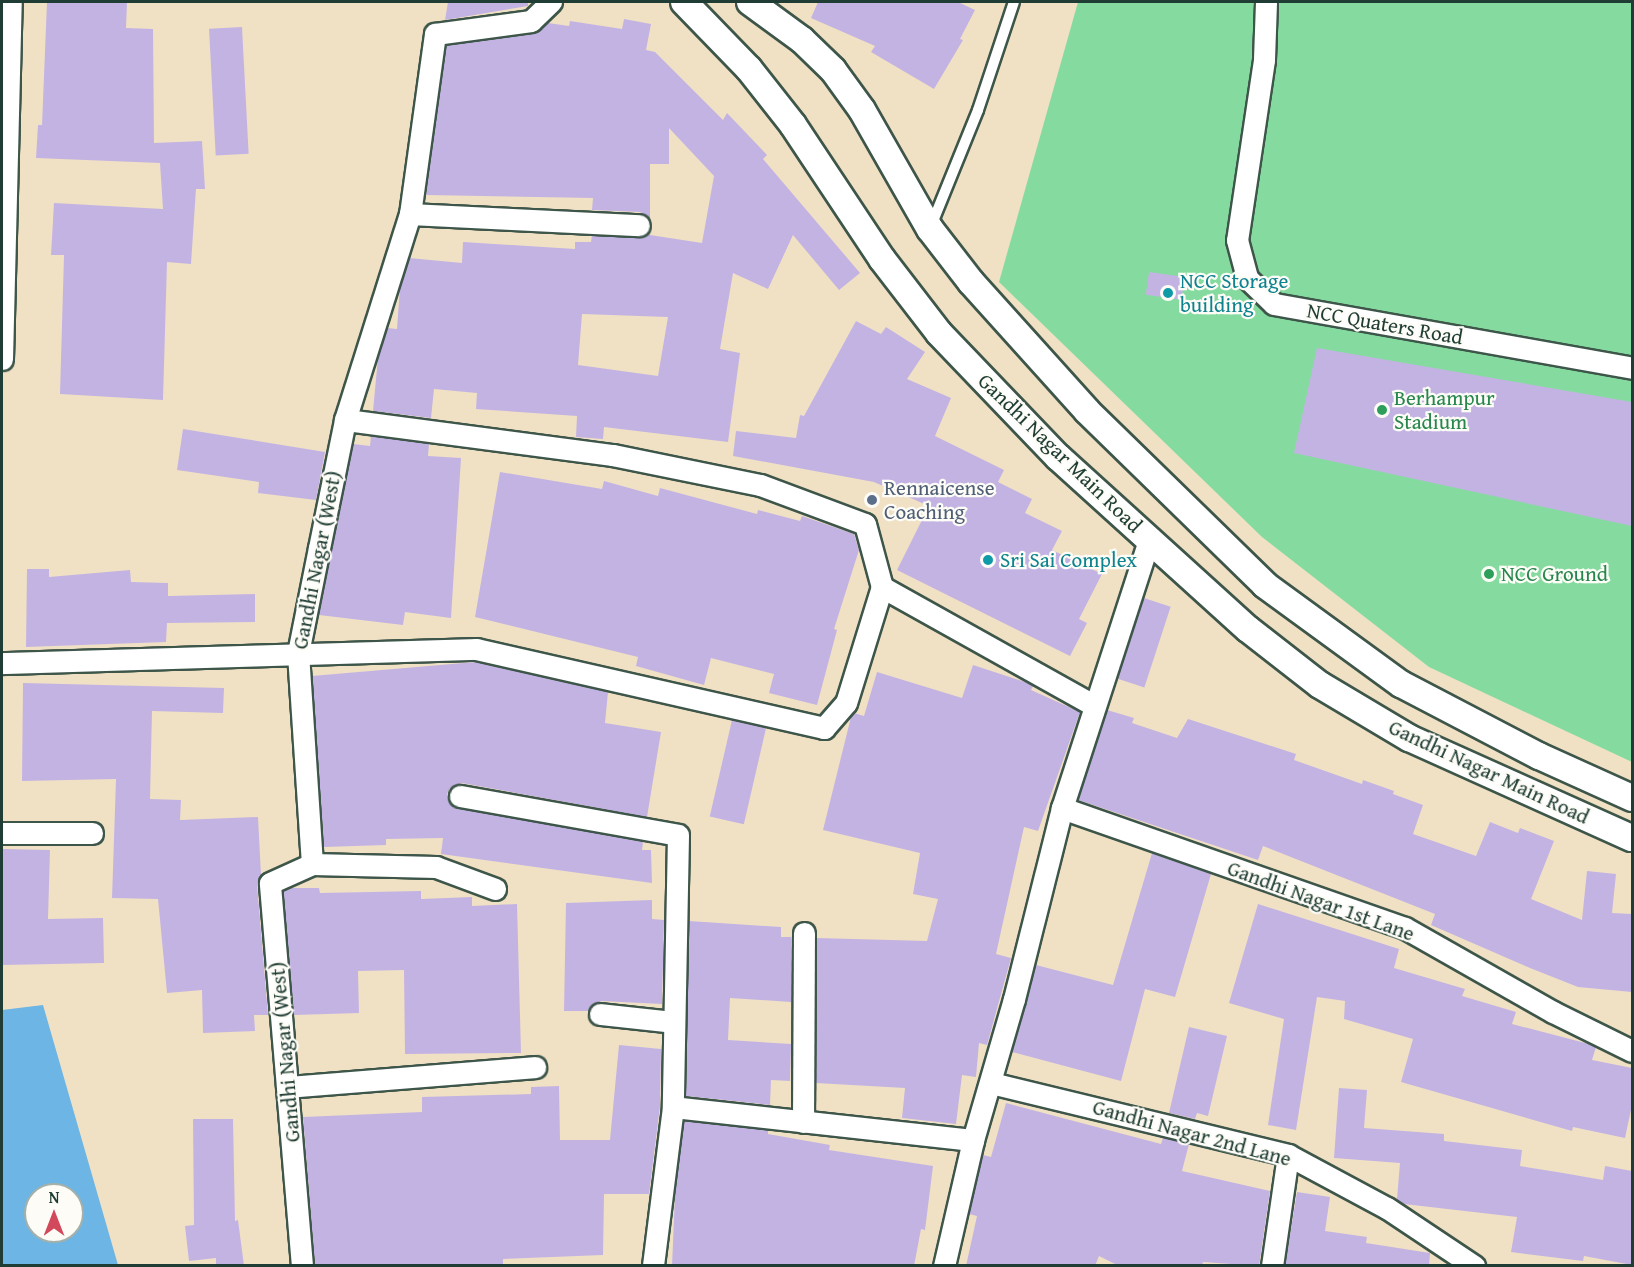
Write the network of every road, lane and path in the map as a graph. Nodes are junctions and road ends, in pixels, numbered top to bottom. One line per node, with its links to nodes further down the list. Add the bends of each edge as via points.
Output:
1 (11, 2): 7 (street)
2 (551, 2): 8 (street, Gandhi Nagar (West), via 531,21 435,34)
3 (684, 2): 15 (street, Gandhi Nagar Main Road, via 749,69 793,125 882,259 939,333 1058,457)
4 (750, 2): 10 (street, Gandhi Nagar Main Road, via 802,40 832,70 862,110)
5 (1014, 2): 10 (lane, via 978,110)
6 (1266, 2): 13 (street, NCC Quaters Road, via 1264,60 1237,240 1247,278 1274,304)
7 (6, 28): 11 (street)
8 (410, 214): 9 (street); 14 (street, Gandhi Nagar (West), via 376,332)
9 (639, 225)
10 (930, 230): 21 (street, Gandhi Nagar Main Road, via 971,282 1087,411 1265,585 1301,615 1366,662 1470,722)
11 (3, 238): 12 (street)
12 (2, 359)
13 (1632, 369)
14 (345, 420): 16 (street, via 623,457 760,485 865,524); 17 (street, Gandhi Nagar (West))
15 (1149, 541): 19 (street); 25 (street, Gandhi Nagar Main Road, via 1248,629 1320,685 1409,738)
16 (882, 587): 17 (street, via 846,703 824,728 476,649); 19 (street)
17 (298, 653): 18 (street); 26 (street, Gandhi Nagar (West))
18 (2, 663)
19 (1093, 705): 22 (street)
20 (460, 796): 30 (street, via 678,835)
21 (1632, 798)
22 (1062, 808): 31 (street, Gandhi Nagar 1st Lane, via 1405,928 1553,1012); 33 (street)
23 (2, 833): 24 (street)
24 (92, 833)
25 (1632, 837)
26 (312, 864): 27 (street, via 436,867); 34 (street, Gandhi Nagar (West), via 270,883)
27 (495, 889)
28 (804, 933): 36 (street)
29 (600, 1014): 30 (street)
30 (674, 1022): 35 (street)
31 (1632, 1051)
32 (535, 1067): 34 (street)
33 (991, 1083): 37 (street); 38 (street, Gandhi Nagar 2nd Lane)
34 (287, 1087): 39 (street, Gandhi Nagar (West))
35 (673, 1107): 36 (street); 40 (street)
36 (803, 1122): 37 (street)
37 (973, 1140): 41 (street)
38 (1288, 1155): 42 (street); 43 (street, Gandhi Nagar 2nd Lane, via 1387,1208)
39 (302, 1266)
40 (653, 1266)
41 (944, 1266)
42 (1272, 1266)
43 (1474, 1266)

